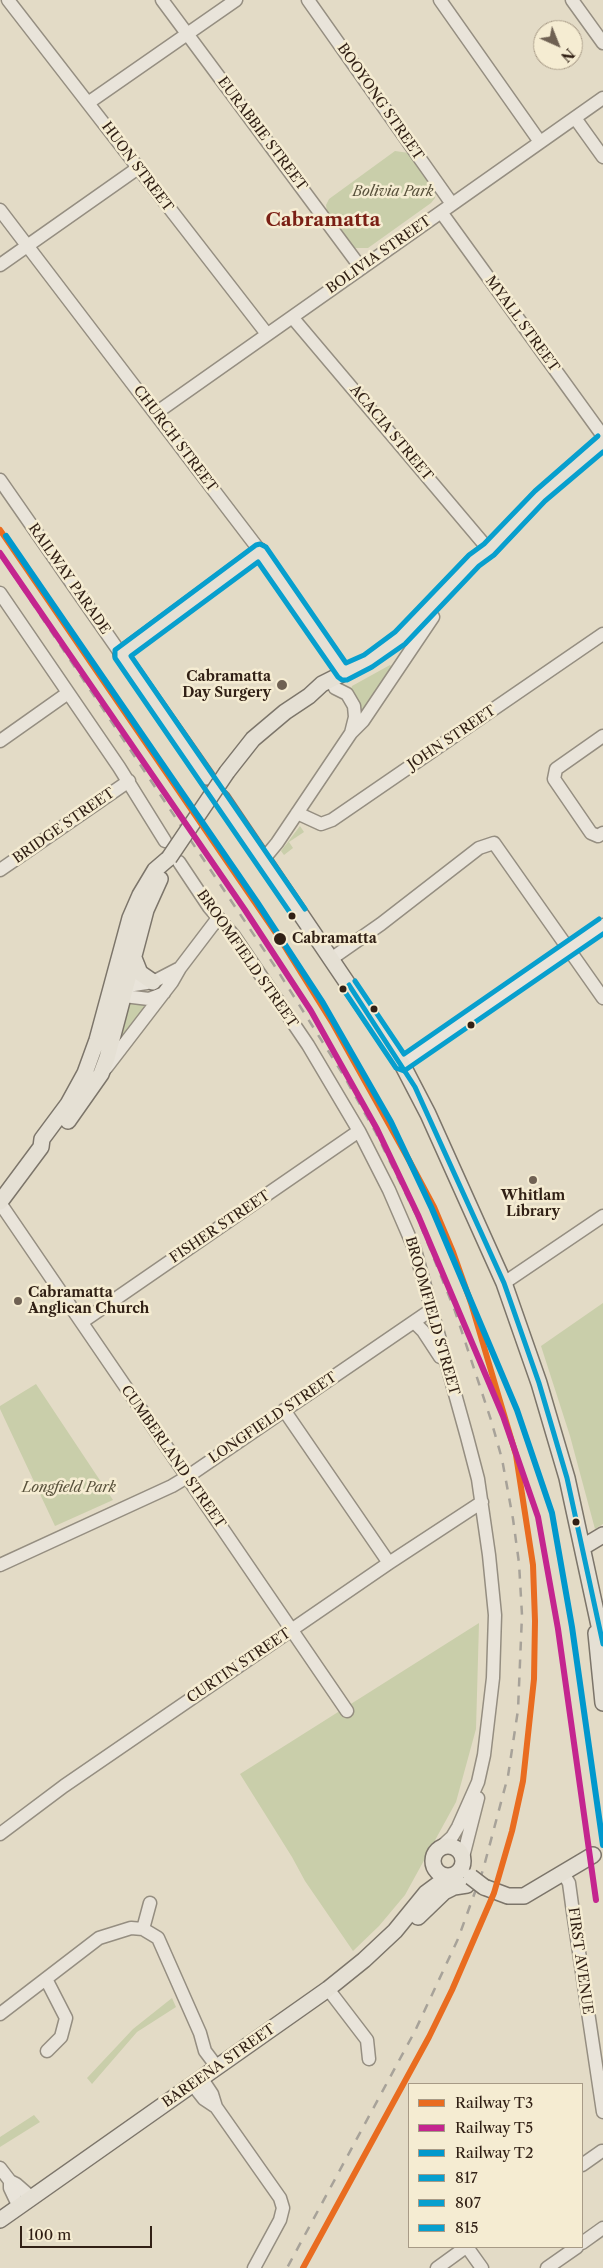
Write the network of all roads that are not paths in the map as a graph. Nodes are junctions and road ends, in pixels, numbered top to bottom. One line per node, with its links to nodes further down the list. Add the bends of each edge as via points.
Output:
1 (8, 0): 10 (street, HUON STREET)
2 (162, 0): 7 (street, EURABBIE STREET)
3 (236, 0): 7 (street)
4 (308, 0): 15 (street, BOOYONG STREET)
5 (440, 0): 12 (street)
6 (572, 0): 8 (street)
7 (187, 34): 10 (street); 20 (street, EURABBIE STREET)
8 (603, 43)
9 (603, 98): 11 (street, BOLIVIA STREET)
10 (88, 103): 14 (street, HUON STREET)
11 (575, 118): 12 (street, BOLIVIA STREET); 13 (street)
12 (540, 142): 15 (street, BOLIVIA STREET)
13 (603, 158)
14 (138, 168): 18 (street); 22 (street, HUON STREET)
15 (452, 204): 17 (street, BOLIVIA STREET)
16 (0, 210): 18 (street, CHURCH STREET)
17 (441, 212): 20 (street, BOLIVIA STREET); 24 (street, MYALL STREET)
18 (28, 247): 19 (street); 23 (street, CHURCH STREET)
19 (0, 265)
20 (362, 268): 21 (street, BOLIVIA STREET)
21 (292, 317): 22 (street, BOLIVIA STREET); 27 (street, ACACIA STREET)
22 (267, 334): 23 (street, BOLIVIA STREET)
23 (156, 413): 28 (street, CHURCH STREET)
24 (603, 436)
25 (603, 442): 27 (main road, via 559,478)
26 (0, 480): 32 (street, RAILWAY PARADE)
27 (489, 550): 30 (main road, via 481,564); 33 (main road, via 474,560 400,638 368,661)
28 (260, 551): 32 (main road); 33 (main road, CHURCH STREET)
29 (0, 593): 35 (street)
30 (433, 617): 34 (main road, via 396,653); 37 (street, via 363,721)
31 (603, 634): 43 (street, JOHN STREET, via 332,820 320,824)
32 (121, 654): 40 (main road, RAILWAY PARADE)
33 (344, 673): 36 (main road, via 322,684)
34 (335, 688): 36 (main road); 37 (street, via 347,694 354,706)
35 (68, 693): 39 (street); 41 (street)
36 (309, 696): 46 (main road, bridge, via 248,744 227,772)
37 (351, 733): 43 (street)
38 (603, 736): 44 (street, via 556,769 556,783 591,833 598,836)
39 (0, 741)
40 (207, 777)
41 (128, 781): 45 (street); 48 (street, BRIDGE STREET)
42 (222, 798): 47 (main road)
43 (297, 813): 47 (street)
44 (603, 833)
45 (165, 841)
46 (174, 860): 49 (main road); 50 (street, BROOMFIELD STREET)
47 (263, 860): 54 (main road)
48 (0, 870)
49 (158, 873): 53 (main road); 56 (main road, via 140,895 130,918)
50 (218, 918): 55 (street, via 180,968); 60 (street, BROOMFIELD STREET, via 234,936 308,1046)
51 (603, 925): 52 (street)
52 (569, 949): 54 (street, via 494,843 479,848); 57 (street); 58 (street)
53 (134, 958): 55 (main road, via 140,973); 56 (main road)
54 (331, 959): 58 (main road)
55 (158, 987): 56 (street); 59 (street)
56 (118, 989): 59 (main road, via 114,1036); 61 (main road, via 90,1062 68,1104 42,1139)
57 (603, 998)
58 (402, 1064): 64 (main road)
59 (101, 1074): 61 (main road, via 50,1144)
60 (359, 1131): 65 (street, BROOMFIELD STREET, via 410,1237); 66 (street, FISHER STREET)
61 (41, 1147): 62 (main road)
62 (0, 1202): 66 (street, CUMBERLAND STREET)
63 (603, 1216): 64 (street)
64 (504, 1283): 73 (main road, via 568,1478)
65 (431, 1310): 67 (street, LONGFIELD STREET); 68 (street, BROOMFIELD STREET)
66 (82, 1322): 70 (street, CUMBERLAND STREET)
67 (414, 1322): 68 (street, via 428,1337); 69 (street, LONGFIELD STREET)
68 (447, 1370): 71 (street, BROOMFIELD STREET)
69 (284, 1410): 70 (street, LONGFIELD STREET); 74 (street)
70 (187, 1477): 75 (street, LONGFIELD STREET); 77 (street, CUMBERLAND STREET)
71 (482, 1502): 74 (street, CURTIN STREET); 81 (street, BROOMFIELD STREET, via 495,1615 493,1678)
72 (603, 1535): 73 (main road)
73 (583, 1547): 76 (main road)
74 (389, 1563): 77 (street, CURTIN STREET)
75 (0, 1564)
76 (595, 1607): 78 (main road); 79 (main road)
77 (292, 1630): 80 (street, CUMBERLAND STREET); 82 (street, CURTIN STREET, via 64,1786)
78 (603, 1644)
79 (603, 1703)
80 (347, 1711)
81 (481, 1770): 83 (street, via 463,1819 452,1837); 86 (street, via 475,1817)
82 (0, 1834)
83 (440, 1848): 86 (main road, via 456,1847); 87 (main road)
84 (598, 1854): 85 (main road); 89 (main road)
85 (577, 1858): 89 (street); 89 (main road, via 565,1862)
86 (463, 1859): 88 (main road, via 460,1870); 90 (main road)
87 (433, 1862): 88 (main road, via 442,1875); 91 (main road, BAREENA STREET, via 432,1875)
88 (451, 1876): 90 (main road); 91 (main road, BAREENA STREET)
89 (553, 1880): 90 (main road, via 514,1891); 102 (street, FIRST AVENUE, via 569,1883)
90 (478, 1885): 94 (main road, via 454,1887 441,1894 399,1936)
91 (423, 1896): 94 (main road, BAREENA STREET, via 395,1931)
92 (150, 1902): 93 (street)
93 (143, 1929): 95 (street, via 131,1928 99,1938); 100 (street, via 158,1938 200,2032)
94 (359, 1964): 96 (main road, BAREENA STREET)
95 (46, 1980): 97 (street); 98 (street, via 66,2018 61,2037)
96 (328, 1989): 99 (street, via 367,2040); 100 (main road, BAREENA STREET)
97 (0, 2014)
98 (47, 2051)
99 (369, 2059)
100 (220, 2064): 101 (main road, BAREENA STREET)
101 (198, 2082): 107 (main road, BAREENA STREET); 115 (street, via 212,2094 216,2107 280,2198 283,2208 280,2220)
102 (603, 2112)
103 (603, 2151): 104 (street)
104 (583, 2165)
105 (0, 2168): 106 (street)
106 (10, 2181): 107 (street); 108 (street)
107 (32, 2198): 108 (main road, BAREENA STREET)
108 (19, 2207): 109 (main road, BAREENA STREET)
109 (0, 2220)
110 (603, 2228): 111 (street)
111 (583, 2243)
112 (465, 2248): 116 (street)
113 (467, 2248): 117 (street)
114 (576, 2248): 118 (street)
115 (254, 2268)
116 (436, 2268)
117 (482, 2268)
118 (547, 2268)

